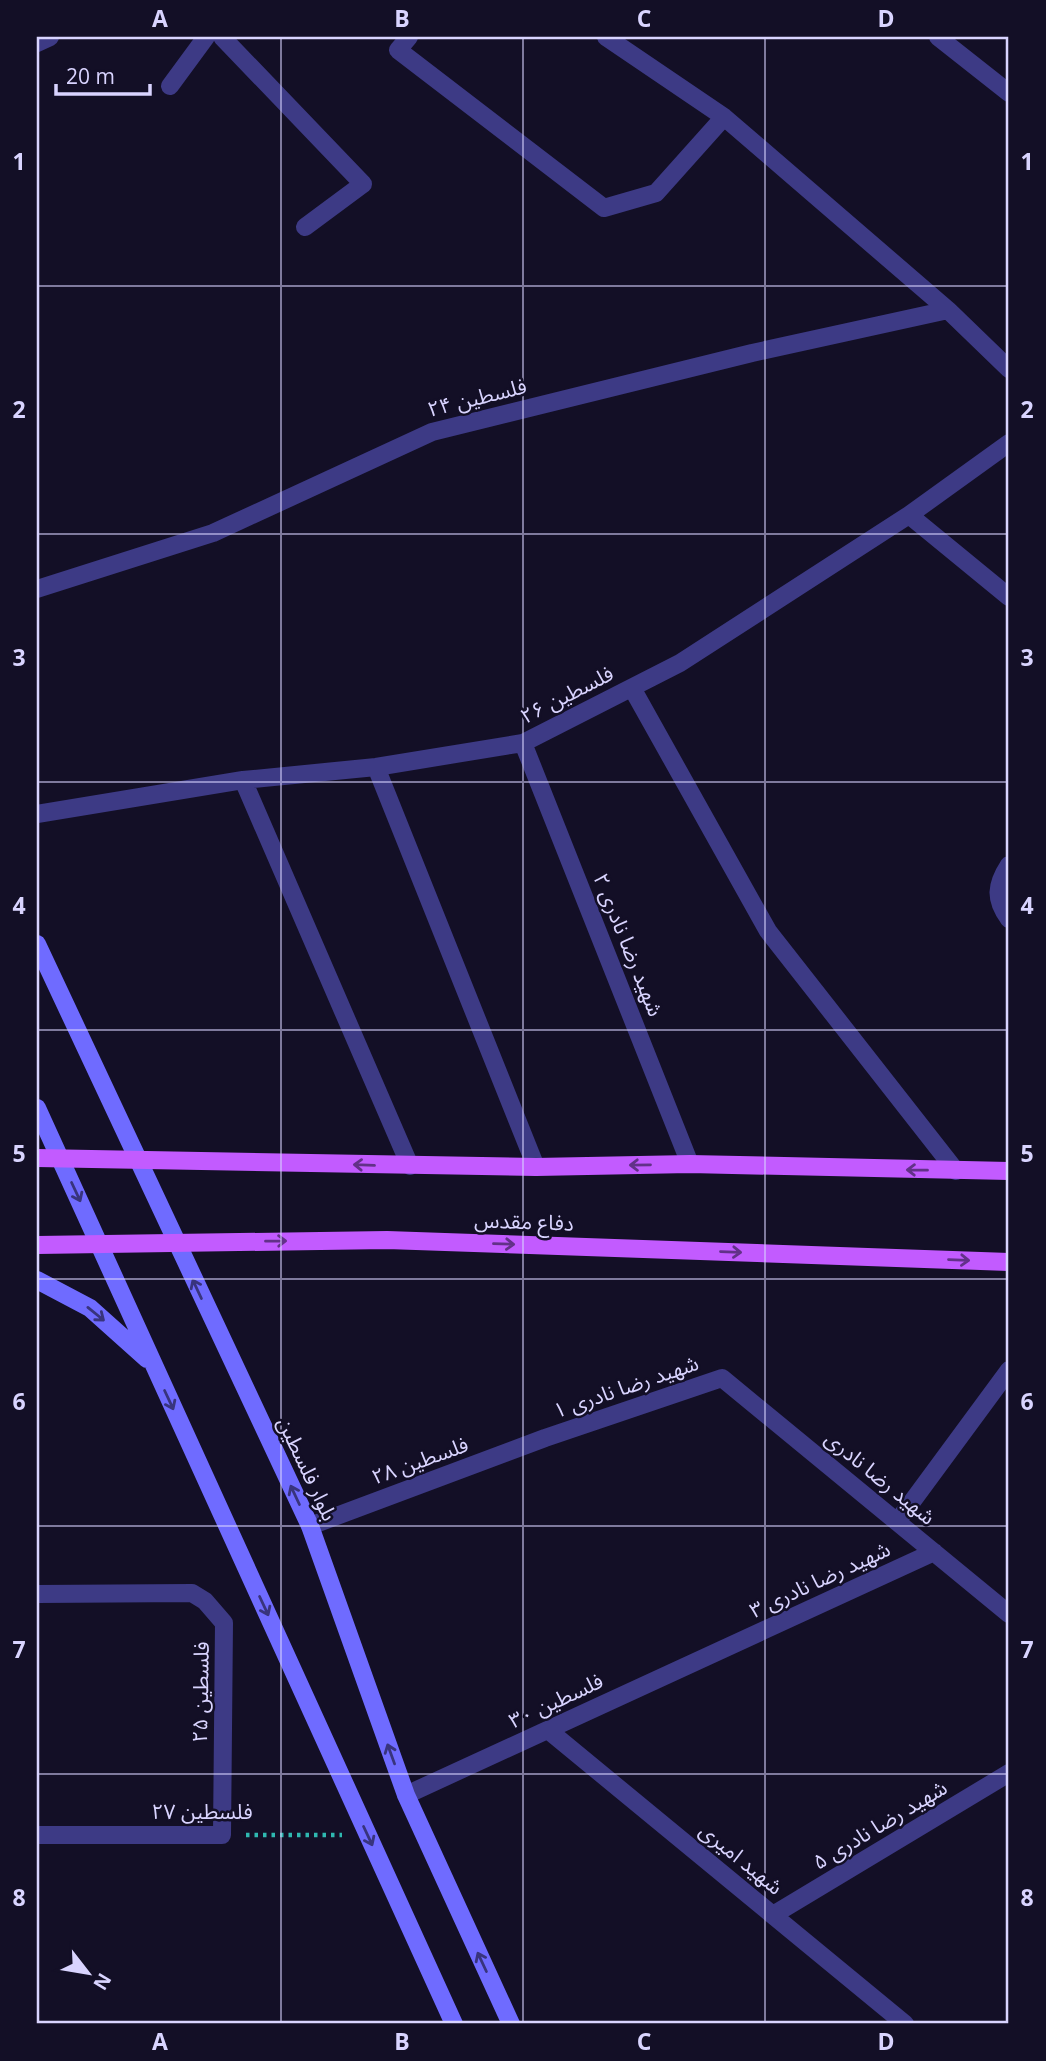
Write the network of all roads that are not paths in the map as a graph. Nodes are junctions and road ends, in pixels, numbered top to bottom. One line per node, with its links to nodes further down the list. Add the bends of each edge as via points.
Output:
1 (50, 37): 7 (street)
2 (206, 37): 8 (street)
3 (222, 37): 11 (street, via 363,184)
4 (409, 37): 10 (street, via 398,50 604,208 656,193)
5 (606, 37): 10 (street)
6 (938, 37): 9 (street)
7 (37, 43)
8 (170, 86)
9 (1009, 93)
10 (724, 117): 12 (street)
11 (305, 227)
12 (948, 310): 13 (street); 16 (street, فلسطین ۲۴, via 432,432 213,533)
13 (1009, 369)
14 (1009, 443): 15 (street, فلسطین ۲۶)
15 (909, 515): 17 (street); 18 (street, فلسطین ۲۶, via 680,663)
16 (37, 589)
17 (1009, 597)
18 (632, 688): 19 (street, فلسطین ۲۶); 33 (street, via 768,931)
19 (523, 743): 20 (street, فلسطین ۲۶); 30 (street, شهید رضا نادری ۲)
20 (376, 767): 21 (street, فلسطین ۲۶); 32 (street)
21 (243, 780): 22 (street, فلسطین ۲۶); 31 (street)
22 (37, 814)
23 (1009, 865): 24 (street, via 998,882 998,903)
24 (1009, 919)
25 (37, 944): 29 (main road, بلوار فلسطین)
26 (37, 1108): 28 (main road)
27 (37, 1158): 28 (main road)
28 (61, 1159): 29 (main road); 37 (main road, one-way to 37)
29 (138, 1159): 31 (main road, one-way to 29); 35 (main road, بلوار فلسطین)
30 (691, 1164): 32 (main road, one-way to 32); 33 (main road, one-way to 30)
31 (410, 1166): 32 (main road)
32 (536, 1167)
33 (956, 1171): 34 (main road)
34 (1009, 1171)
35 (175, 1242): 37 (main road, دفاع مقدس); 38 (main road, دفاع مقدس, one-way to 38, via 387,1240); 45 (main road, بلوار فلسطین, one-way to 35)
36 (37, 1245): 37 (main road, دفاع مقدس)
37 (101, 1245): 40 (main road)
38 (1009, 1262)
39 (37, 1280): 40 (main road, one-way to 40, via 90,1308)
40 (152, 1364): 56 (main road, one-way to 56)
41 (1009, 1370): 44 (street)
42 (722, 1378): 43 (street, شهید رضا نادری ۱); 44 (street, شهید رضا نادری)
43 (545, 1438): 45 (street, فلسطین ۲۸)
44 (897, 1522): 46 (street, شهید رضا نادری)
45 (310, 1526): 52 (main road, بلوار فلسطین, one-way to 45)
46 (934, 1552): 48 (street, شهید رضا نادری); 49 (street, شهید رضا نادری ۳)
47 (37, 1594): 54 (street, فلسطین ۲۵, via 192,1592 215,1610 224,1623)
48 (1009, 1614)
49 (725, 1648): 50 (street, فلسطین ۳۰)
50 (548, 1730): 52 (street, فلسطین ۳۰); 55 (street, شهید امیری)
51 (1009, 1773): 55 (street, شهید رضا نادری ۵)
52 (406, 1795): 57 (main road, بلوار فلسطین, one-way to 52)
53 (37, 1835): 54 (street, فلسطین ۲۷)
54 (222, 1835)
55 (773, 1915): 58 (street, شهید امیری)
56 (454, 2024)
57 (511, 2024)
58 (905, 2024)

